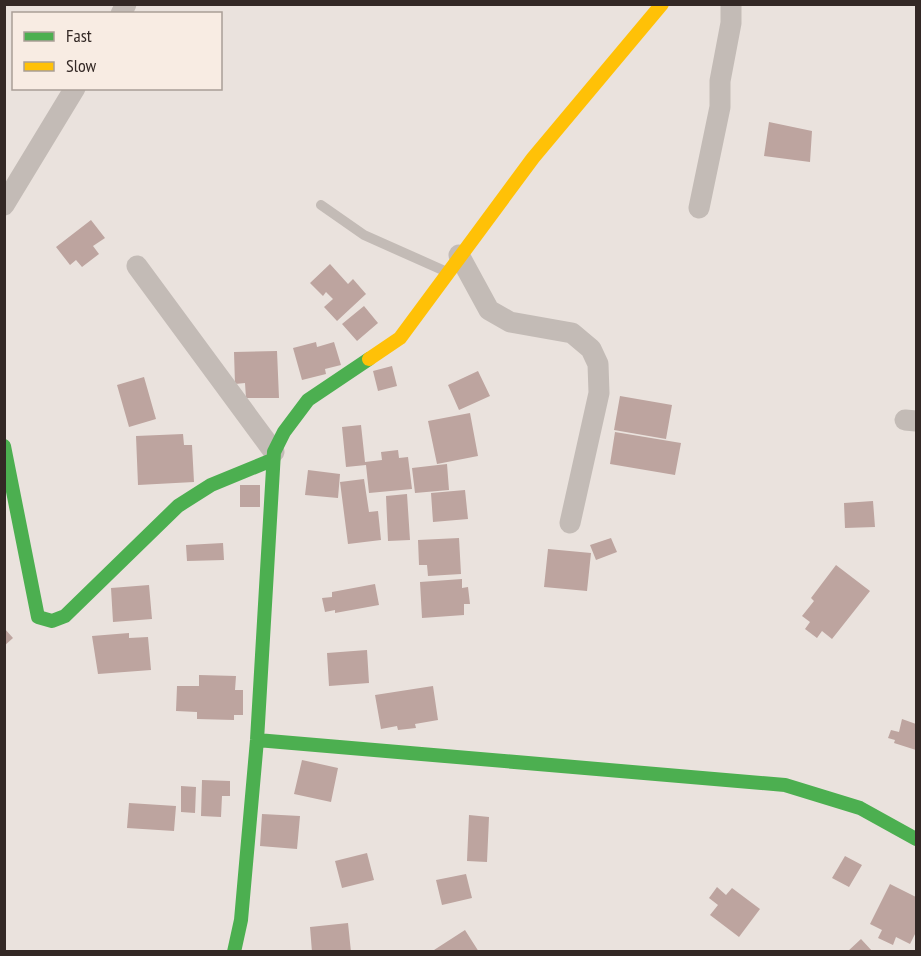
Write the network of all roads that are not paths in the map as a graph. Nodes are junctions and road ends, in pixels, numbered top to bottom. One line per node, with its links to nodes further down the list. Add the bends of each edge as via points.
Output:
1 (662, 4): 7 (street, via 533,158)
2 (731, 4): 6 (street, via 720,107)
3 (74, 90): 4 (street)
4 (4, 205)
5 (321, 205): 7 (lane, via 364,235)
6 (699, 208)
7 (453, 264): 10 (street, via 400,338 308,400 284,432); 11 (street, via 489,310 510,322 572,333 591,349 598,364 599,393)
8 (137, 266): 10 (street)
9 (4, 446): 10 (street, via 38,617 53,622 66,616 178,506 211,485)
10 (273, 456): 12 (street)
11 (570, 523)
12 (257, 740): 13 (street, via 785,785 860,808); 14 (street, via 241,920)
13 (916, 839)
14 (234, 951)

